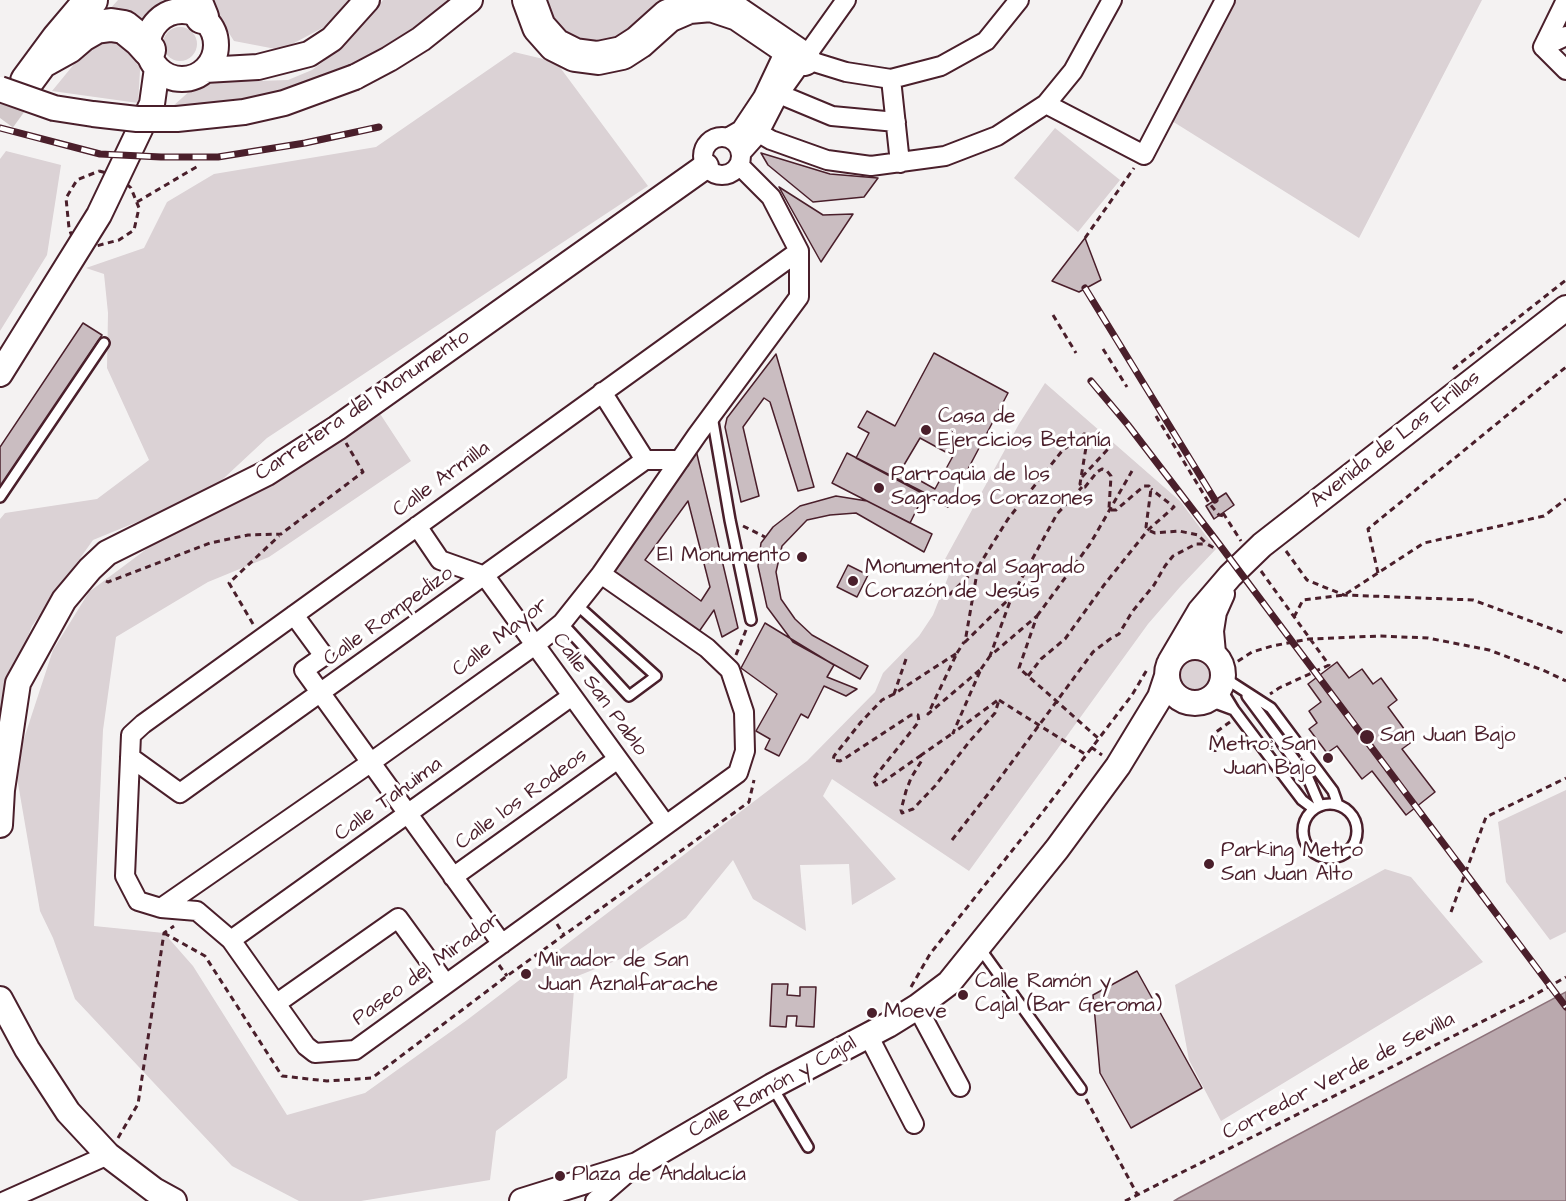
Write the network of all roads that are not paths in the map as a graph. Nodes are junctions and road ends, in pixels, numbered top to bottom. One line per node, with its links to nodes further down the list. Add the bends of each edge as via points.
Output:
1 (65, 0): 19 (highway)
2 (91, 0): 19 (highway)
3 (367, 0): 16 (main road, via 332,39 309,54)
4 (470, 0): 19 (main road, bridge, via 421,39 355,76 284,103 244,112 137,119 54,108)
5 (529, 0): 14 (highway, via 539,27 555,45 575,55 598,58 622,53 668,16 689,7 711,5 738,14)
6 (846, 0): 14 (street, via 830,23)
7 (1019, 0): 20 (street, via 986,41 941,66)
8 (1112, 0): 23 (street, via 1073,70)
9 (1225, 0): 23 (street, via 1144,155)
10 (1566, 0): 13 (street)
11 (204, 19): 15 (main road, via 190,12 177,11 165,16 149,37); 16 (main road, via 225,49); 18 (main road, via 216,50 212,61)
12 (1566, 36): 13 (street)
13 (1543, 47): 17 (street)
14 (798, 55): 20 (street, via 846,72); 21 (street); 26 (street, via 781,59 763,97 741,130)
15 (153, 59): 18 (main road, via 165,75 176,78); 19 (highway, via 140,40 124,27 96,27); 22 (main road)
16 (258, 67): 18 (main road)
17 (1566, 70)
18 (196, 74): 22 (main road)
19 (18, 77)
20 (891, 79): 24 (street)
21 (779, 93): 24 (street, via 832,116); 25 (street)
22 (152, 104): 33 (main road, via 99,215)
23 (1046, 104): 28 (street, via 997,136 945,156)
24 (896, 122): 28 (street)
25 (759, 134): 27 (street); 28 (street, via 827,160 871,166)
26 (729, 137): 27 (street, via 737,143); 29 (street, via 719,136 704,147 702,157)
27 (740, 159): 29 (street, via 727,175 711,172); 30 (street, via 771,197)
28 (900, 163)
29 (706, 166): 53 (main road, Carretera del Monumento, via 338,428 267,474 107,553 64,600 18,683)
30 (799, 251): 34 (street, Calle Armilla); 35 (street, Calle Mayor, via 799,297)
31 (1566, 308): 42 (main road, Avenida de Las Erillas, via 1275,535)
32 (104, 343): 38 (lane)
33 (0, 374)
34 (603, 392): 36 (street); 39 (street, Calle Armilla)
35 (712, 414): 37 (street, Calle Mayor); 45 (lane)
36 (645, 460): 37 (street); 41 (street, Calle Rompedizo)
37 (680, 460): 40 (street, Calle Mayor)
38 (0, 497)
39 (417, 526): 41 (street, via 440,560); 44 (street, Calle Armilla)
40 (601, 574): 43 (street, Calle Mayor); 65 (street, Paseo del Mirador, via 707,648 730,670 744,712 745,751 738,773)
41 (484, 576): 47 (street, Calle San Pablo); 50 (street, Calle Rompedizo)
42 (1230, 576): 48 (main road, Avenida de Las Erillas, via 1200,611); 49 (main road, Avenida de Las Erillas, via 1210,631)
43 (577, 604): 46 (street, Calle Mayor); 46 (lane, via 656,676 629,696)
44 (294, 615): 50 (street, via 324,656 304,670); 54 (street, Calle Armilla, via 137,729 131,735)
45 (751, 620)
46 (562, 623): 47 (street, Calle Mayor)
47 (535, 645): 51 (street, Calle San Pablo); 56 (street, Calle Mayor)
48 (1162, 668): 49 (main road, via 1169,685 1188,702); 49 (main road, via 1181,650 1197,647); 57 (main road, Calle Ramón y Cajal, via 1160,697)
49 (1218, 683): 52 (lane); 52 (lane); 57 (main road, Calle Ramón y Cajal, via 1161,717); 60 (lane, via 1271,708 1333,791); 61 (lane, via 1308,778)
50 (321, 693): 54 (street, Calle Rompedizo, via 180,793); 56 (street)
51 (572, 696): 55 (street, Calle San Pablo); 62 (street, Calle Tahuima)
52 (1234, 710): 59 (lane)
53 (6, 733): 58 (main road, Carretera del Monumento)
54 (130, 757): 67 (street, Calle Armilla, via 125,876 138,902)
55 (618, 759): 65 (street, Calle San Pablo); 66 (street, Calle los Rodeos)
56 (370, 763): 62 (street); 67 (street, Calle Mayor)
57 (1118, 766): 70 (main road, Calle Ramón y Cajal)
58 (1, 787): 64 (main road, Carretera del Monumento)
59 (1302, 800): 61 (lane); 63 (lane)
60 (1338, 805): 61 (lane); 63 (lane, via 1356,823 1356,840 1346,854 1336,858 1322,858 1312,851 1303,831)
61 (1317, 808): 63 (lane)
62 (408, 814): 66 (street); 68 (street, Calle Tahuima)
63 (1307, 817)
64 (0, 825)
65 (666, 825): 69 (street, Paseo del Mirador)
66 (453, 877): 69 (street)
67 (161, 908): 68 (street, Paseo del Mirador, via 197,910)
68 (231, 940): 74 (street, Paseo del Mirador)
69 (502, 944): 71 (street, Paseo del Mirador)
70 (979, 948): 73 (main road, Calle Ramón y Cajal, via 950,983); 78 (lane)
71 (446, 984): 74 (street, Paseo del Mirador, via 355,1050 315,1053); 74 (street, via 398,918)
72 (0, 999): 81 (main road, via 68,1112)
73 (911, 1001): 75 (main road, Calle Ramón y Cajal); 77 (street)
74 (277, 1003)
75 (868, 1035): 76 (main road, Calle Ramón y Cajal); 79 (street)
76 (771, 1086): 80 (lane); 82 (main road, Calle Ramón y Cajal)
77 (960, 1088)
78 (1081, 1089)
79 (914, 1124)
80 (808, 1147)
81 (108, 1155): 84 (street); 85 (main road)
82 (637, 1166): 83 (main road); 87 (street)
83 (561, 1195): 86 (main road)
84 (5, 1201)
85 (174, 1201)
86 (522, 1201)
87 (595, 1201)

